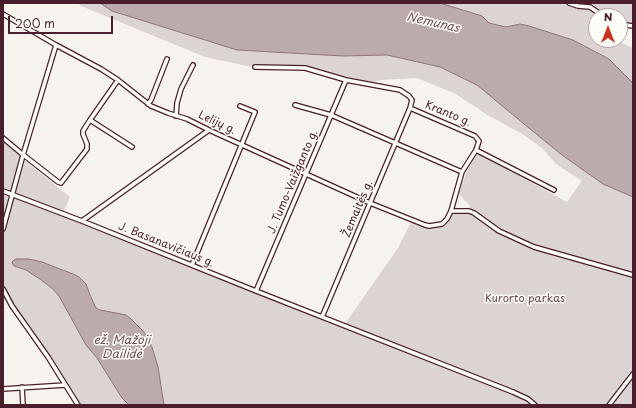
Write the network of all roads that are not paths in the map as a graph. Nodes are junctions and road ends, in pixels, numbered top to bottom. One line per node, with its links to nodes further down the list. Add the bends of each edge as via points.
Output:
1 (569, 3): 2 (street)
2 (591, 8)
3 (3, 14): 4 (street, Lelijų g.)
4 (56, 45): 8 (street, Lelijų g.); 23 (street)
5 (167, 59): 10 (street)
6 (193, 65): 15 (street, via 181,89)
7 (255, 67): 9 (street, Kranto g., via 305,68)
8 (118, 80): 10 (street, Lelijų g.); 16 (street)
9 (346, 80): 13 (street, Kranto g., via 400,90 412,100); 14 (street, J. Tumo-Vaižganto g.)
10 (148, 104): 15 (street, Lelijų g.)
11 (295, 105): 14 (street)
12 (240, 106): 20 (street, via 255,112)
13 (410, 108): 19 (street, Žemaitės g.); 22 (street, Kranto g., via 475,136 480,141)
14 (331, 115): 19 (street); 25 (street, J. Tumo-Vaižganto g.)
15 (176, 116): 17 (street, Lelijų g.)
16 (90, 120): 21 (street); 23 (street, via 83,131 87,149 61,183)
17 (209, 130): 20 (street, Lelijų g.); 31 (street)
18 (3, 138): 23 (street)
19 (395, 143): 24 (street); 29 (street, Žemaitės g.)
20 (242, 144): 25 (street, Lelijų g.); 33 (street)
21 (132, 147)
22 (476, 150): 24 (street); 26 (street)
23 (23, 156): 28 (street)
24 (462, 172): 30 (street)
25 (306, 174): 29 (street, Lelijų g.); 36 (street, J. Tumo-Vaižganto g.)
26 (554, 190)
27 (3, 191): 28 (street, J. Basanavičiaus g.)
28 (13, 195): 31 (street, J. Basanavičiaus g.); 32 (street)
29 (370, 203): 30 (street, Lelijų g., via 429,226 442,224); 37 (street, Žemaitės g.)
30 (451, 211): 34 (street, via 474,213 499,231 534,247)
31 (82, 221): 33 (street, J. Basanavičiaus g.)
32 (3, 229)
33 (192, 265): 36 (street, J. Basanavičiaus g.)
34 (633, 274)
35 (3, 289): 39 (street)
36 (256, 291): 37 (street, J. Basanavičiaus g.)
37 (322, 317): 44 (street, J. Basanavičiaus g., via 513,392)
38 (633, 374): 45 (street)
39 (65, 385): 40 (street); 43 (street)
40 (22, 387): 41 (street); 42 (street)
41 (3, 389)
42 (23, 405)
43 (78, 405)
44 (535, 405)
45 (609, 405)

